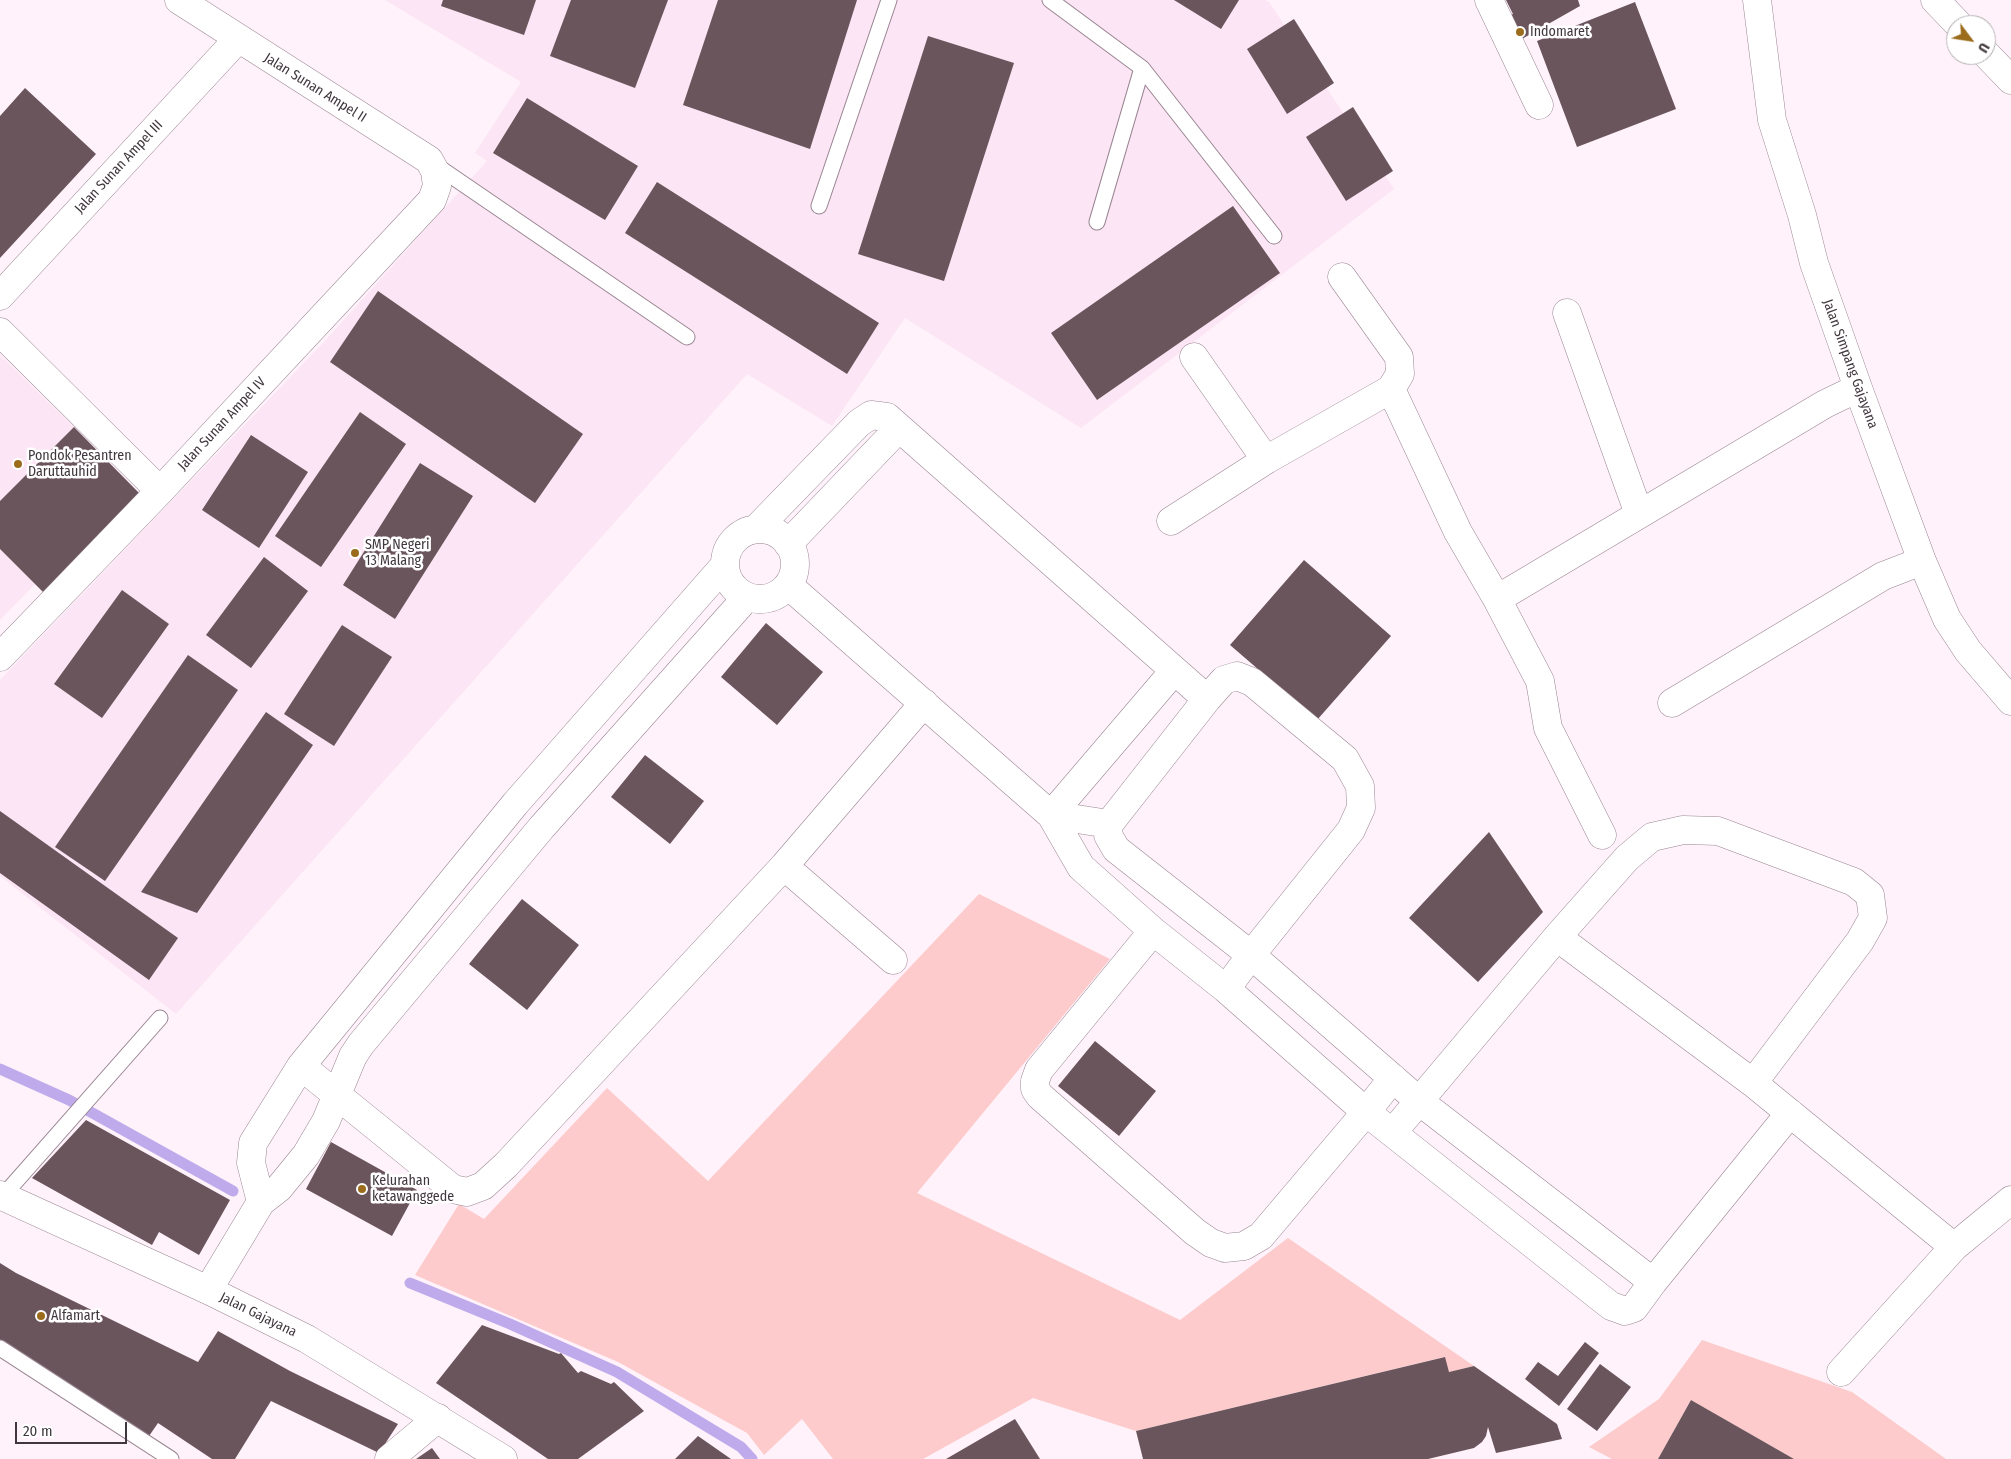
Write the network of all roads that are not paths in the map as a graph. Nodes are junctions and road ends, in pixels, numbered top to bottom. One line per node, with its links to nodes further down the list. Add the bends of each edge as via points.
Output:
1 (179, 0): 8 (street, Jalan Sunan Ampel II)
2 (889, 0): 14 (lane)
3 (1050, 0): 10 (lane)
4 (1489, 0): 12 (street)
5 (1757, 0): 23 (street, Jalan Simpang Gajayana, via 1772,120 1814,262)
6 (1935, 0): 7 (street)
7 (1949, 15)
8 (238, 39): 13 (street, Jalan Sunan Ampel II); 18 (street, Jalan Sunan Ampel III)
9 (1996, 64): 11 (street)
10 (1142, 68): 15 (lane); 16 (lane)
11 (2011, 80)
12 (1539, 105)
13 (429, 160): 21 (lane); 27 (street, Jalan Sunan Ampel IV, via 437,186 432,200)
14 (819, 206)
15 (1097, 222)
16 (1274, 236)
17 (1342, 277): 24 (street, via 1399,357 1400,374)
18 (0, 296)
19 (1567, 313): 28 (street)
20 (0, 332): 27 (street)
21 (687, 337)
22 (1194, 357): 26 (street)
23 (1858, 388): 28 (street, via 1825,404); 32 (street, Jalan Simpang Gajayana)
24 (1391, 389): 26 (street); 36 (street, via 1458,532)
25 (899, 428): 30 (street, via 887,418 872,415 859,423); 31 (street); 38 (street)
26 (1266, 460): 29 (street)
27 (160, 491): 37 (street, Jalan Sunan Ampel IV)
28 (1640, 514): 36 (street)
29 (1171, 521)
30 (756, 529): 31 (street, via 771,530); 33 (street, via 740,535 727,548)
31 (788, 544): 34 (street, via 795,563)
32 (1922, 561): 40 (street, Jalan Simpang Gajayana, via 1947,619 1968,651); 41 (street, via 1883,576)
33 (724, 566): 35 (street, via 728,581 739,594); 43 (street)
34 (788, 585): 35 (street, via 769,599); 42 (street)
35 (747, 597): 46 (street)
36 (1496, 599): 47 (street, via 1540,681 1548,728)
37 (0, 657)
38 (1174, 671): 39 (street); 44 (street)
39 (1207, 699): 45 (street); 52 (street, via 1224,680 1237,676 1252,682 1345,759 1360,786 1360,808 1351,830)
40 (2011, 701)
41 (1672, 703)
42 (924, 704): 44 (street); 48 (street)
43 (514, 804): 46 (street); 57 (street)
44 (1052, 815): 45 (street); 50 (street, via 1081,867)
45 (1109, 824): 49 (street, via 1108,835 1116,849)
46 (542, 827): 60 (street, via 361,1044)
47 (1602, 835)
48 (784, 866): 53 (street); 60 (street, via 506,1165 482,1186 467,1192 452,1189)
49 (1216, 928): 52 (street); 54 (street)
50 (1153, 931): 54 (street); 62 (street, via 1039,1070 1035,1089 1194,1232 1211,1244 1225,1248 1244,1246 1261,1236)
51 (1557, 937): 59 (street); 59 (street, via 1627,858 1652,837 1682,830 1718,831 1854,882 1870,895 1873,918 1860,941); 61 (street)
52 (1251, 955): 55 (street); 58 (street)
53 (893, 960)
54 (1190, 961): 55 (street)
55 (1226, 989): 62 (street)
56 (160, 1018): 65 (lane)
57 (302, 1066): 60 (street); 67 (street, via 253,1143 251,1163)
58 (1393, 1078): 61 (street); 62 (street)
59 (1753, 1083): 63 (street)
60 (337, 1094): 67 (street, via 306,1155 279,1188)
61 (1419, 1100): 64 (street); 69 (street)
62 (1366, 1112): 64 (street)
63 (1790, 1112): 68 (street); 69 (street)
64 (1393, 1132): 69 (street, via 1611,1306 1625,1311 1634,1308)
65 (2, 1196): 70 (street, Jalan Gajayana)
66 (2011, 1200): 68 (street)
67 (261, 1202): 70 (street)
68 (1954, 1247): 72 (street)
69 (1653, 1282)
70 (208, 1290): 73 (street, Jalan Gajayana, via 307,1338)
71 (0, 1348): 74 (lane)
72 (1841, 1372)
73 (438, 1418): 75 (street); 76 (street, Jalan Gajayana)
74 (172, 1459)
75 (390, 1459)
76 (503, 1459)

